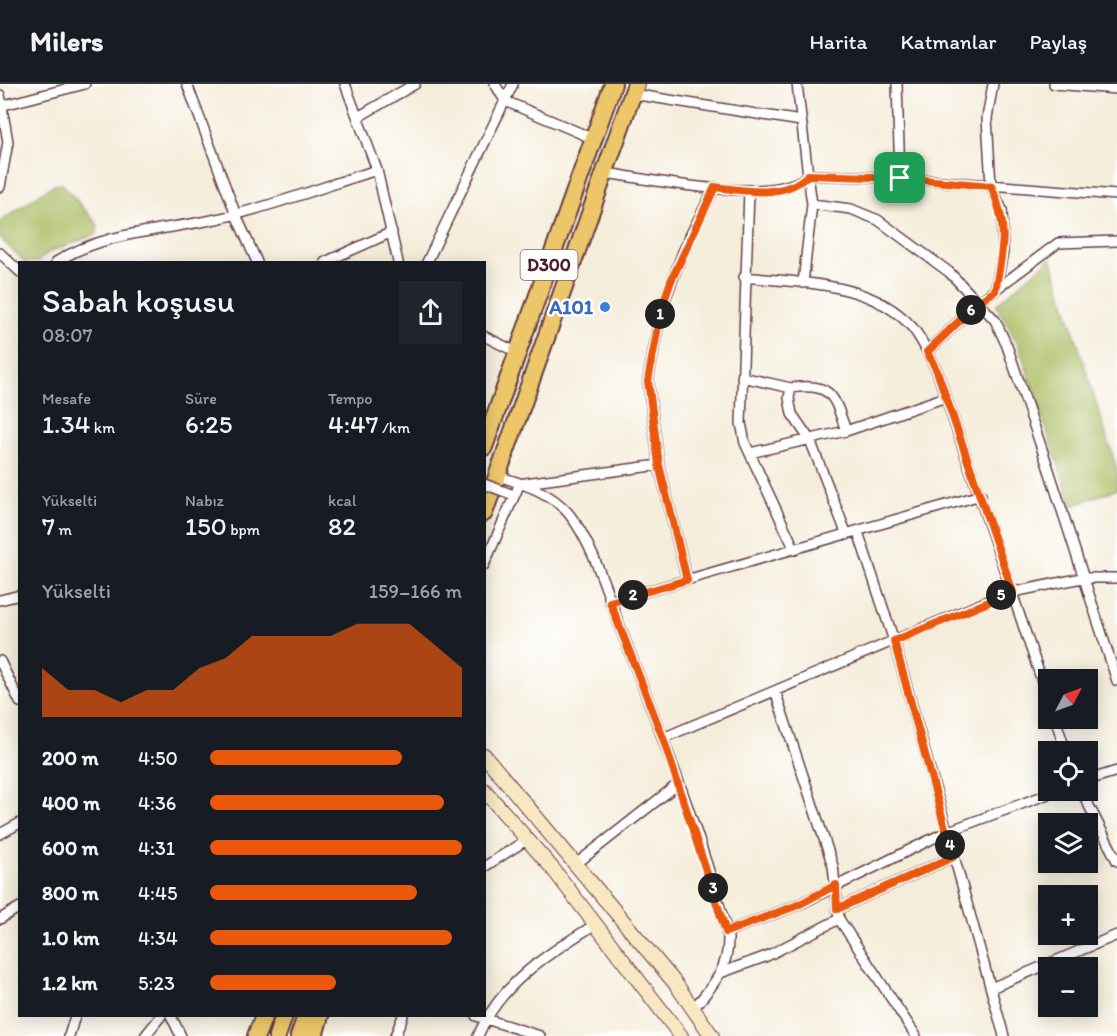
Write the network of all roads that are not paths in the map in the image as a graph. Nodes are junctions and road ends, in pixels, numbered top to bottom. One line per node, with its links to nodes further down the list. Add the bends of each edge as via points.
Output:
1 (85, 84): 15 (street)
2 (188, 84): 29 (street)
3 (345, 84): 16 (street)
4 (415, 84): 16 (street)
5 (495, 84): 14 (street)
6 (513, 84): 14 (street)
7 (613, 84): 18 (highway, D300)
8 (797, 84): 17 (street)
9 (897, 84): 22 (street)
10 (993, 84): 23 (street, via 987,118)
11 (1054, 84): 13 (street)
12 (634, 89): 17 (street); 20 (highway, D300)
13 (1117, 89)
14 (505, 101): 18 (street); 37 (street)
15 (1, 102): 24 (street, via 8,142)
16 (358, 117): 19 (street)
17 (801, 122): 21 (street)
18 (594, 139): 45 (highway, D300)
19 (377, 170): 29 (street); 30 (street)
20 (605, 173): 25 (street); 54 (highway, D300)
21 (808, 175): 22 (street); 26 (street, via 800,183 784,188); 28 (street)
22 (900, 178): 23 (street)
23 (991, 186): 27 (street); 41 (street, via 1002,210 1003,252)
24 (0, 187)
25 (715, 187): 26 (street); 53 (street, via 686,244 661,310 648,381)
26 (749, 191): 39 (street)
27 (1117, 195)
28 (812, 204): 40 (street); 42 (street, via 850,209 878,220 950,272)
29 (236, 215): 33 (street, via 132,233 78,248); 34 (street)
30 (392, 232): 35 (street); 36 (street)
31 (1117, 241): 41 (street, via 1058,243)
32 (0, 254): 38 (street)
33 (58, 261)
34 (256, 261)
35 (327, 261)
36 (398, 261)
37 (427, 261)
38 (18, 270)
39 (744, 277): 40 (street); 46 (street)
40 (803, 283): 44 (street, via 844,288 896,312 912,327)
41 (995, 291): 42 (street)
42 (980, 301): 44 (street); 63 (street, via 995,320 1007,346)
43 (486, 337): 45 (street)
44 (927, 352): 48 (street)
45 (518, 353): 51 (highway, D300)
46 (742, 377): 47 (street); 52 (street, via 741,423)
47 (791, 388): 49 (street, via 811,385 828,392 836,402); 50 (street, via 792,414)
48 (946, 397): 49 (street); 56 (street)
49 (846, 431): 50 (street)
50 (810, 440): 52 (street); 60 (street)
51 (486, 441)
52 (750, 453): 61 (street)
53 (659, 465): 55 (street); 65 (street)
54 (491, 480): 55 (street); 57 (highway, D300); 58 (street, bridge, via 511,494 500,515)
55 (521, 483): 58 (street); 69 (street, via 557,501 571,516)
56 (981, 495): 59 (street); 66 (street)
57 (486, 504)
58 (503, 518): 62 (street)
59 (858, 532): 60 (street); 70 (street)
60 (847, 535): 61 (street)
61 (795, 550): 65 (street)
62 (486, 560)
63 (1082, 578): 64 (street); 66 (street); 74 (street)
64 (1117, 578)
65 (687, 580): 69 (street)
66 (1013, 592): 70 (street); 72 (street)
67 (18, 596): 68 (street)
68 (0, 600)
69 (610, 602): 77 (street)
70 (894, 641): 75 (street); 86 (street)
71 (0, 661): 73 (street)
72 (1038, 669)
73 (4, 679): 76 (street)
74 (1117, 681)
75 (775, 691): 77 (street); 93 (street, via 834,866)
76 (18, 699)
77 (663, 738): 81 (street)
78 (486, 757): 91 (main road)
79 (1117, 771): 80 (street)
80 (1098, 777)
81 (678, 784): 91 (street); 98 (street)
82 (486, 792): 88 (main road)
83 (1038, 798): 86 (street)
84 (1087, 801): 90 (street)
85 (18, 824): 87 (street)
86 (946, 832): 89 (street); 93 (street)
87 (0, 834)
88 (528, 839): 92 (street); 97 (main road)
89 (953, 857): 95 (street); 101 (street)
90 (1117, 861)
91 (576, 864): 102 (main road)
92 (486, 866)
93 (836, 885): 95 (street); 98 (street, via 798,905)
94 (18, 908): 96 (street)
95 (838, 914): 100 (street, via 766,956); 125 (street)
96 (0, 920)
97 (596, 924): 103 (street, via 525,972); 123 (main road)
98 (726, 932): 100 (street, via 728,955)
99 (1117, 935): 101 (street)
100 (723, 972): 102 (street)
101 (991, 988): 126 (street)
102 (693, 1009): 124 (main road)
103 (486, 1012)
104 (75, 1017): 113 (street)
105 (160, 1017): 114 (street)
106 (172, 1017): 115 (street)
107 (264, 1017): 116 (highway)
108 (284, 1017): 117 (highway)
109 (306, 1017): 118 (highway)
110 (320, 1017): 119 (highway)
111 (403, 1017): 120 (street)
112 (481, 1017): 121 (street); 122 (street)
113 (69, 1036)
114 (145, 1036)
115 (181, 1036)
116 (256, 1036)
117 (277, 1036)
118 (299, 1036)
119 (314, 1036)
120 (395, 1036)
121 (478, 1036)
122 (540, 1036)
123 (681, 1036)
124 (712, 1036)
125 (915, 1036)
126 (1004, 1036)

